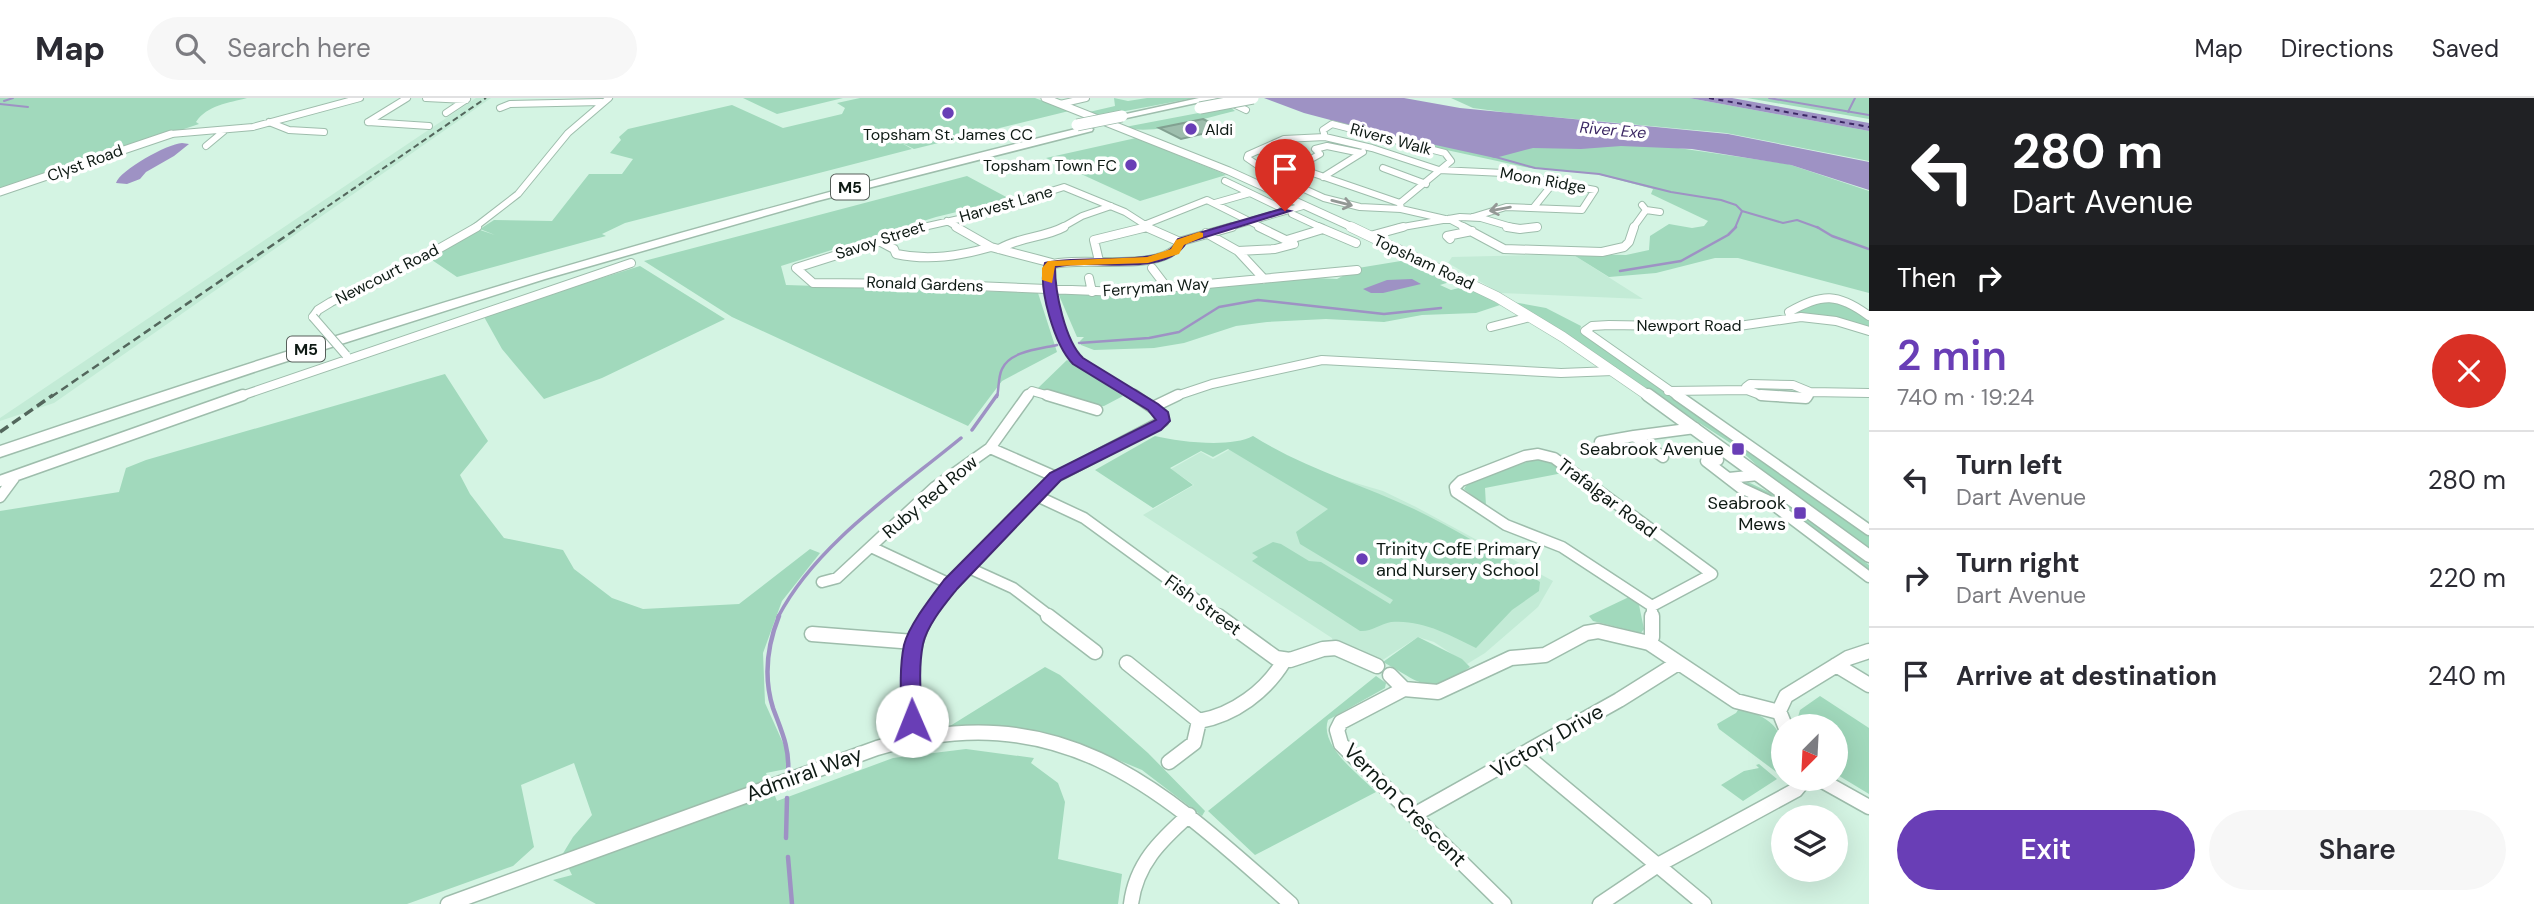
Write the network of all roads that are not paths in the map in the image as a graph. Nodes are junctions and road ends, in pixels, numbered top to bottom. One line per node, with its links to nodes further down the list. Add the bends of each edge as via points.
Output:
1 (360, 98): 16 (street)
2 (408, 98): 17 (street, via 366,123)
3 (425, 98): 9 (street)
4 (1045, 98): 11 (street, Topsham Road)
5 (1086, 98): 11 (street)
6 (1214, 98): 15 (highway, M5)
7 (1221, 98): 13 (street)
8 (1253, 98): 15 (highway, M5, bridge)
9 (467, 99): 14 (street)
10 (605, 100): 12 (street, via 511,102); 77 (street, Newcourt Road, bridge, via 574,127 529,184 498,212 451,242 318,310 313,317)
11 (1060, 104): 39 (street, Topsham Road, via 1198,158)
12 (500, 108)
13 (1247, 110)
14 (446, 113)
15 (1127, 118): 18 (highway, M5)
16 (270, 122): 19 (street); 20 (street, via 289,130)
17 (429, 126)
18 (1083, 127): 85 (highway, M5, via 803,191 602,247); 88 (highway, M5, via 613,253)
19 (225, 131): 21 (street); 23 (street)
20 (324, 132)
21 (171, 134): 34 (street, Clyst Road)
22 (1325, 137): 24 (street, Moon Ridge); 25 (street, via 1284,139); 29 (street, Rivers Walk, via 1323,131 1332,124 1445,153 1451,161)
23 (206, 146)
24 (1372, 148): 26 (street); 29 (street, Moon Ridge)
25 (1260, 150): 30 (street); 40 (street, one-way to 40, via 1248,155 1247,161 1307,192 1360,207)
26 (1361, 153): 27 (street, via 1327,146 1315,149 1320,154); 30 (street)
27 (1311, 159)
28 (1383, 168): 33 (street)
29 (1440, 170): 32 (street, Moon Ridge, via 1485,170); 33 (street)
30 (1323, 177): 40 (street)
31 (1224, 181): 35 (street)
32 (1555, 181): 41 (street); 41 (street, Moon Ridge, via 1595,191 1582,211)
33 (1426, 184): 40 (street)
34 (0, 192)
35 (1250, 193): 36 (street); 38 (street)
36 (1214, 203): 46 (street); 48 (street, via 1207,200 1182,207 1175,215)
37 (1111, 206): 47 (street, Harvest Lane, via 1064,187); 48 (street); 59 (street, via 1056,231)
38 (1277, 206)
39 (1303, 206): 46 (street, Savoy Street); 53 (street, Topsham Road)
40 (1401, 206): 45 (street)
41 (1534, 207): 44 (street, Moon Ridge, one-way to 44, via 1500,207)
42 (1660, 212): 51 (street, via 1644,207 1626,245 1609,251 1510,250)
43 (1292, 215): 50 (street)
44 (1473, 217): 45 (street); 49 (street, via 1513,229)
45 (1447, 219): 51 (street); 53 (street)
46 (1249, 220): 52 (street, Savoy Street); 55 (street)
47 (947, 221): 56 (street, Savoy Street); 59 (street, Savoy Street)
48 (1146, 226): 57 (street); 61 (street, via 1094,240)
49 (1536, 227)
50 (1323, 229): 55 (street); 58 (street)
51 (1472, 231): 54 (street, via 1447,236)
52 (1206, 233): 57 (street, Savoy Street); 60 (street)
53 (1370, 236): 73 (street, Topsham Road)
54 (1450, 239)
55 (1287, 240): 60 (street, via 1294,244)
56 (879, 241): 59 (street, via 896,254 912,257); 66 (street, Savoy Street, via 796,268)
57 (1180, 243): 61 (street, Savoy Street, via 1175,252 1158,258)
58 (1356, 243)
59 (995, 248): 63 (street, Savoy Street)
60 (1238, 251): 68 (street)
61 (1099, 261): 63 (street, Savoy Street)
62 (631, 263): 77 (street)
63 (1052, 263): 69 (street)
64 (1152, 268): 70 (street)
65 (1357, 270): 68 (street, Ferryman Way)
66 (804, 276): 69 (street, Ronald Gardens, via 813,283)
67 (1089, 278): 71 (street)
68 (1264, 279): 70 (street, Ferryman Way)
69 (1049, 289): 71 (street, Ferryman Way); 81 (street, via 1069,352)
70 (1168, 289): 71 (street, Ferryman Way)
71 (1092, 292)
72 (1869, 316): 74 (street, via 1848,302 1817,296 1789,312)
73 (1531, 317): 75 (street); 78 (street, Topsham Road)
74 (1791, 317): 76 (street, Newport Road, via 1825,319); 79 (street, Newport Road, via 1732,327 1587,327 1587,333)
75 (1491, 327)
76 (1869, 331)
77 (348, 357): 93 (street)
78 (1613, 371): 81 (street, via 1561,373 1322,360 1212,384); 83 (street, Topsham Road)
79 (1668, 391): 80 (street, via 1747,390 1763,396 1806,398 1810,392); 98 (street)
80 (1869, 393)
81 (1153, 407): 92 (street, via 1163,415 1160,425)
82 (1097, 410): 87 (street, Ruby Red Row, via 1034,388)
83 (1695, 428): 84 (street); 91 (street, Topsham Road)
84 (1634, 436): 86 (street); 89 (street)
85 (0, 439)
86 (1600, 442)
87 (990, 448): 92 (street); 99 (street, Ruby Red Row, via 935,487)
88 (0, 452)
89 (1663, 457)
90 (1718, 460): 94 (street, via 1706,461)
91 (1758, 475): 94 (street); 100 (street, Topsham Road)
92 (1056, 477): 96 (street)
93 (14, 478): 95 (street); 97 (street)
94 (1730, 478): 102 (street, via 1767,500)
95 (0, 481)
96 (1039, 497): 101 (street); 111 (street, Fish Street, via 1084,518)
97 (0, 498)
98 (1869, 530)
99 (871, 547): 103 (street, Ruby Red Row, via 837,578); 104 (street, Ruby Red Row)
100 (1869, 556)
101 (969, 568): 104 (street); 110 (street, via 1013,588)
102 (1869, 577)
103 (821, 582)
104 (950, 584): 107 (street)
105 (1652, 606): 105 (street, Trafalgar Road, via 1712,574 1554,458 1531,454 1473,475 1455,487 1459,495 1506,525 1562,547); 108 (street)
106 (812, 634): 107 (street)
107 (914, 642): 120 (street)
108 (1649, 643): 113 (street, Vernon Crescent); 118 (street, Vernon Crescent, via 1590,632 1555,652 1511,658 1438,692)
109 (1869, 651): 114 (street)
110 (1095, 652)
111 (1284, 661): 115 (street, via 1328,648); 121 (street, via 1278,673 1229,712)
112 (1127, 663): 121 (street)
113 (1678, 663): 119 (street, Vernon Crescent, via 1735,701); 122 (street, Victory Drive)
114 (1836, 665): 117 (street); 119 (street, via 1786,696)
115 (1377, 666)
116 (1390, 675): 118 (street)
117 (1869, 685)
118 (1404, 690): 128 (street, Vernon Crescent, via 1341,722 1337,730 1348,752)
119 (1779, 712)
120 (912, 721)
121 (1199, 721): 123 (street, via 1194,743)
122 (1524, 754): 128 (street, Victory Drive); 129 (street)
123 (1169, 762)
124 (1794, 791): 129 (street)
125 (1840, 791): 126 (street)
126 (1869, 807)
127 (1189, 815): 130 (street, Admiral Way, via 1113,762 1066,744 1019,735 950,734 900,741); 131 (street, via 1162,839 1135,875); 132 (street, Admiral Way)
128 (1414, 815): 133 (street, Vernon Crescent)
129 (1658, 865): 134 (street); 135 (street)
130 (448, 904)
131 (1130, 904)
132 (1291, 904)
133 (1504, 904)
134 (1600, 904)
135 (1704, 904)

